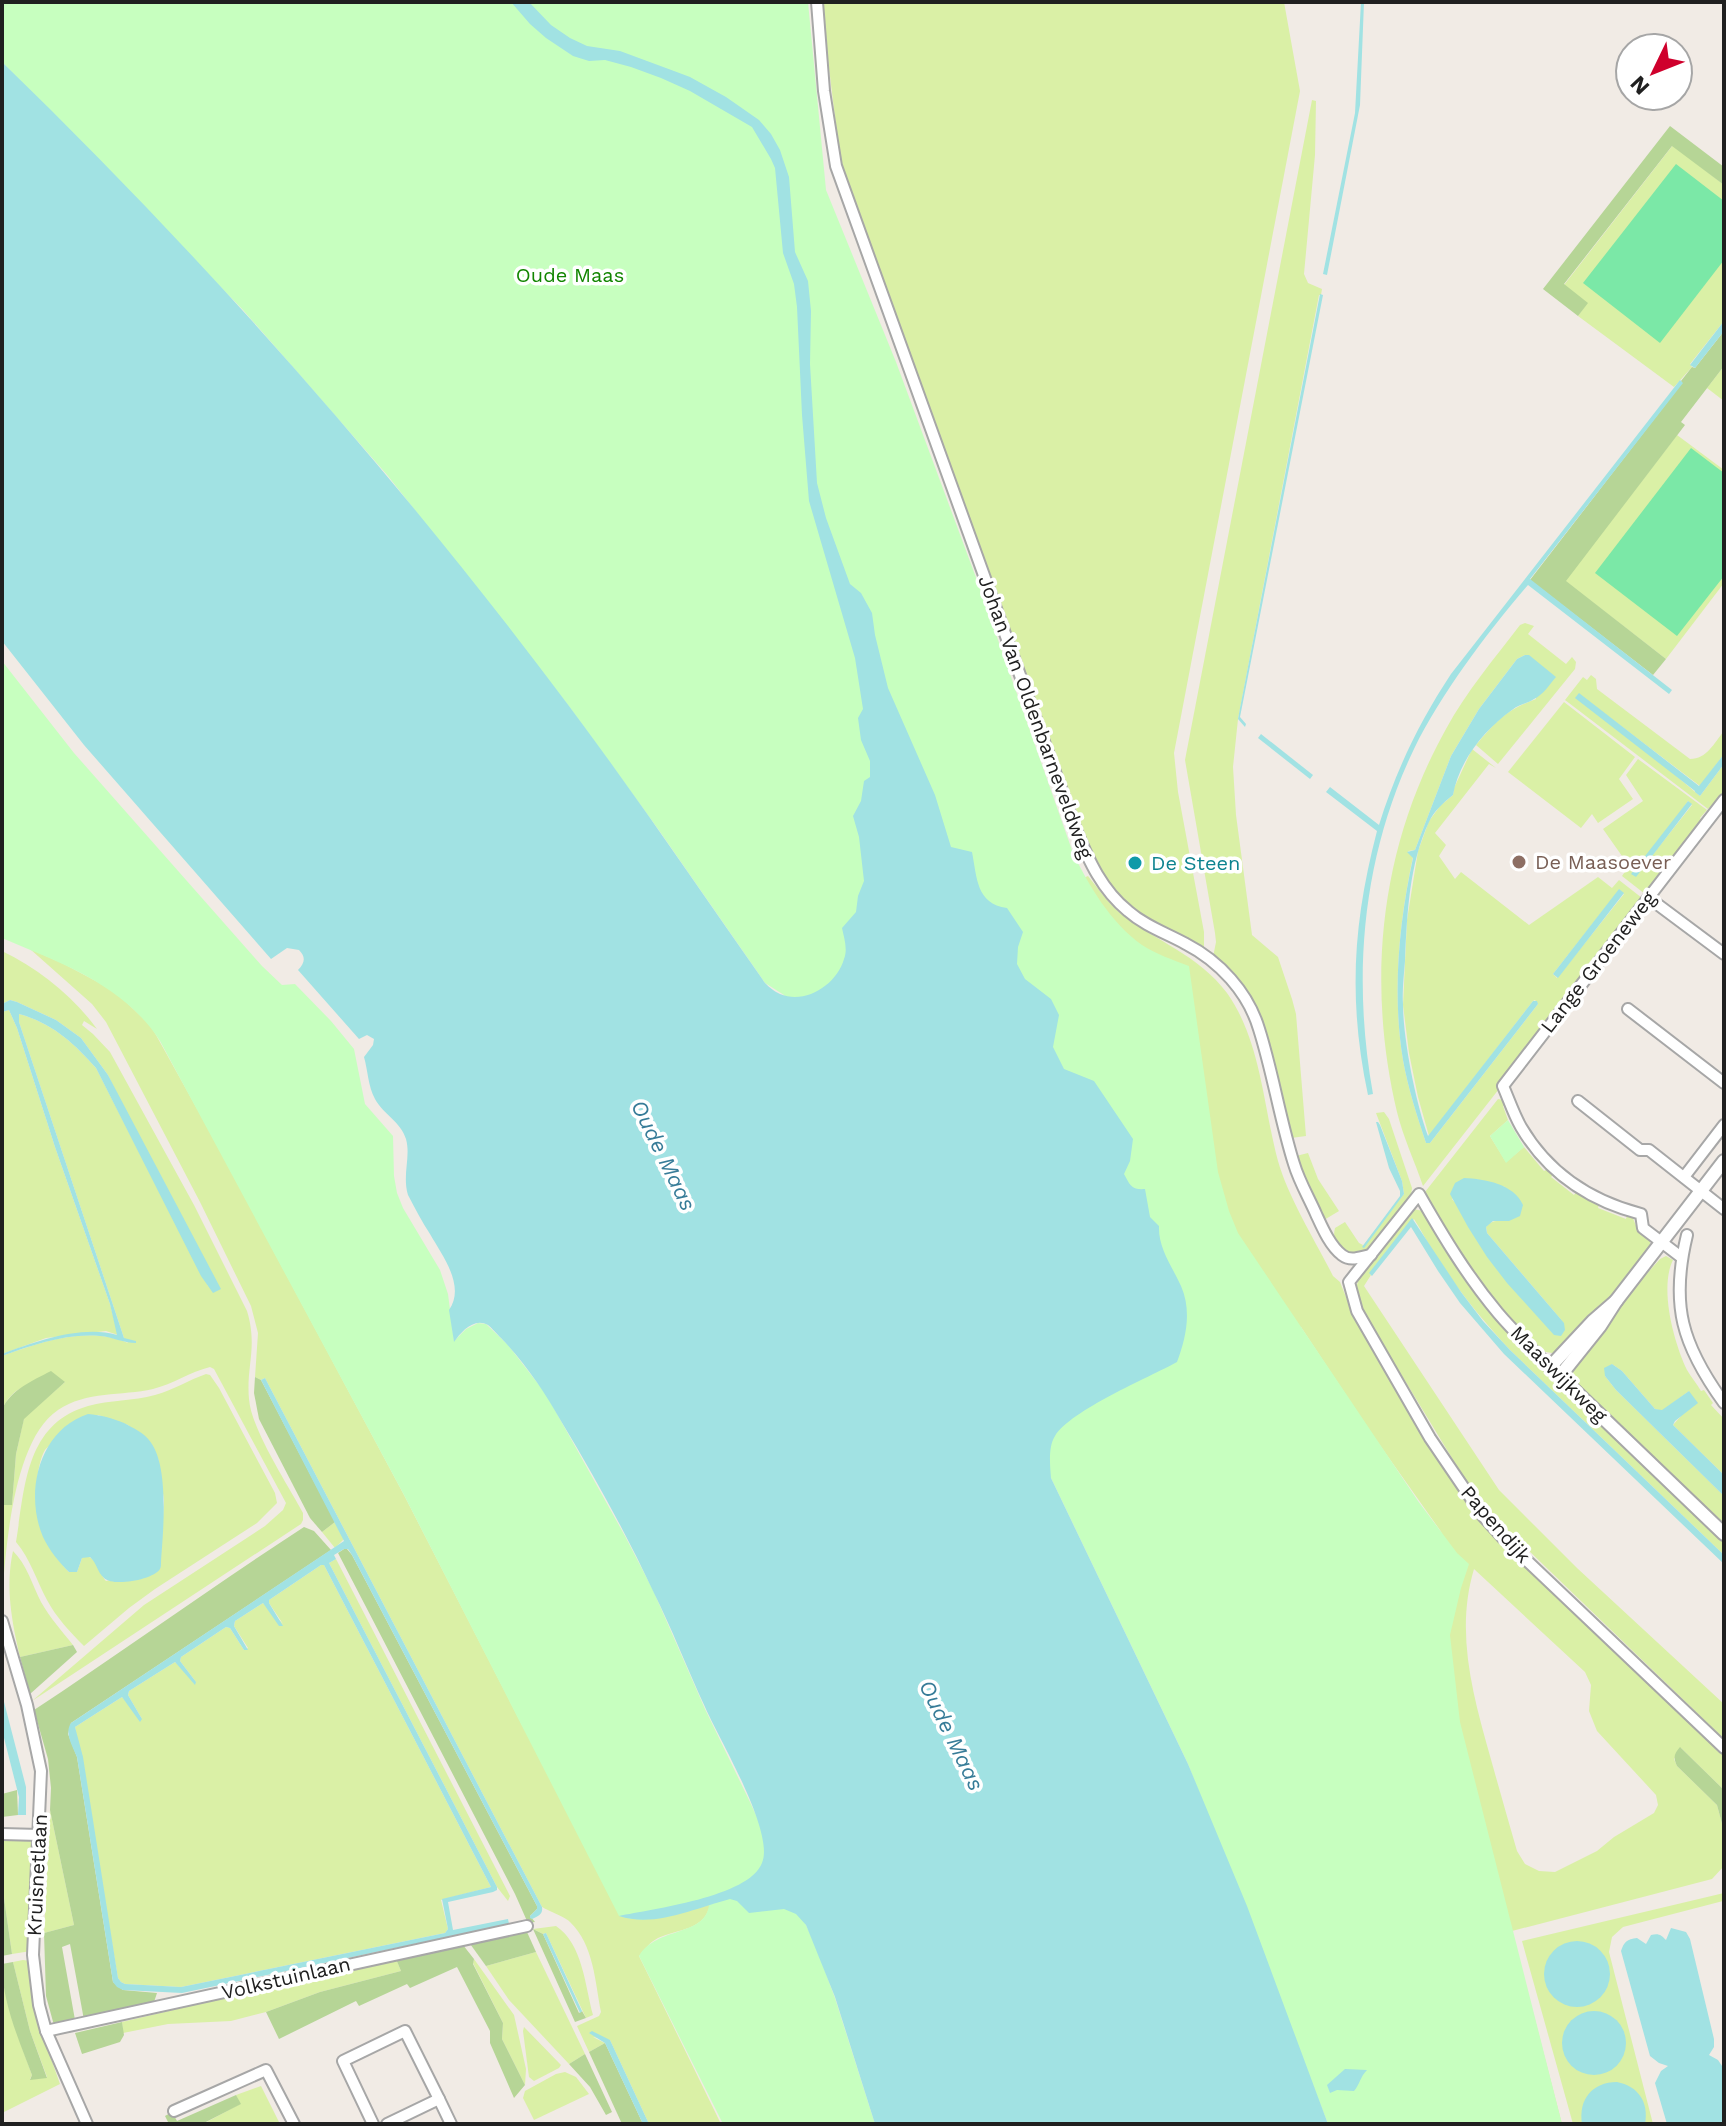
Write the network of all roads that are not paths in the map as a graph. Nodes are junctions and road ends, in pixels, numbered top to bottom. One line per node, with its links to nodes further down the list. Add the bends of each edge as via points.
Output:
1 (817, 2): 15 (street, Johan Van Oldenbarneveldweg, via 836,166 1092,868 1128,912 1207,957 1235,983 1259,1027 1294,1168 1321,1224 1342,1255)
2 (1724, 800): 14 (street, Lange Groeneweg, via 1503,1086 1520,1125 1564,1178 1597,1199 1641,1214 1643,1228)
3 (1657, 904): 4 (street)
4 (1724, 954)
5 (1628, 1009): 6 (street)
6 (1724, 1083)
7 (1578, 1101): 10 (street)
8 (1724, 1125): 10 (street)
9 (1724, 1161): 11 (street)
10 (1684, 1177): 11 (street)
11 (1701, 1191): 12 (street); 14 (street)
12 (1722, 1203)
13 (1687, 1235): 16 (street)
14 (1661, 1243): 16 (street); 17 (street, via 1600,1326)
15 (1371, 1255): 17 (street, Maaswijkweg, via 1419,1194 1473,1282); 21 (street, Papendijk, via 1349,1282 1357,1311 1469,1496 1503,1538)
16 (1681, 1257): 18 (street, via 1681,1317 1691,1350)
17 (1555, 1372): 19 (street, Maaswijkweg)
18 (1724, 1403)
19 (1724, 1534)
20 (2, 1621): 23 (street, Kruisnetlaan, via 41,1771)
21 (1724, 1748)
22 (2, 1834): 23 (street)
23 (39, 1835): 25 (street, Kruisnetlaan, via 33,1955)
24 (527, 1926): 25 (street, Volkstuinlaan)
25 (46, 2031): 28 (street, Kruisnetlaan)
26 (439, 2099): 30 (street, via 405,2031 343,2061); 31 (street); 32 (street)
27 (174, 2111): 29 (street, via 266,2070)
28 (87, 2124)
29 (294, 2124)
30 (373, 2124)
31 (387, 2124)
32 (451, 2124)

